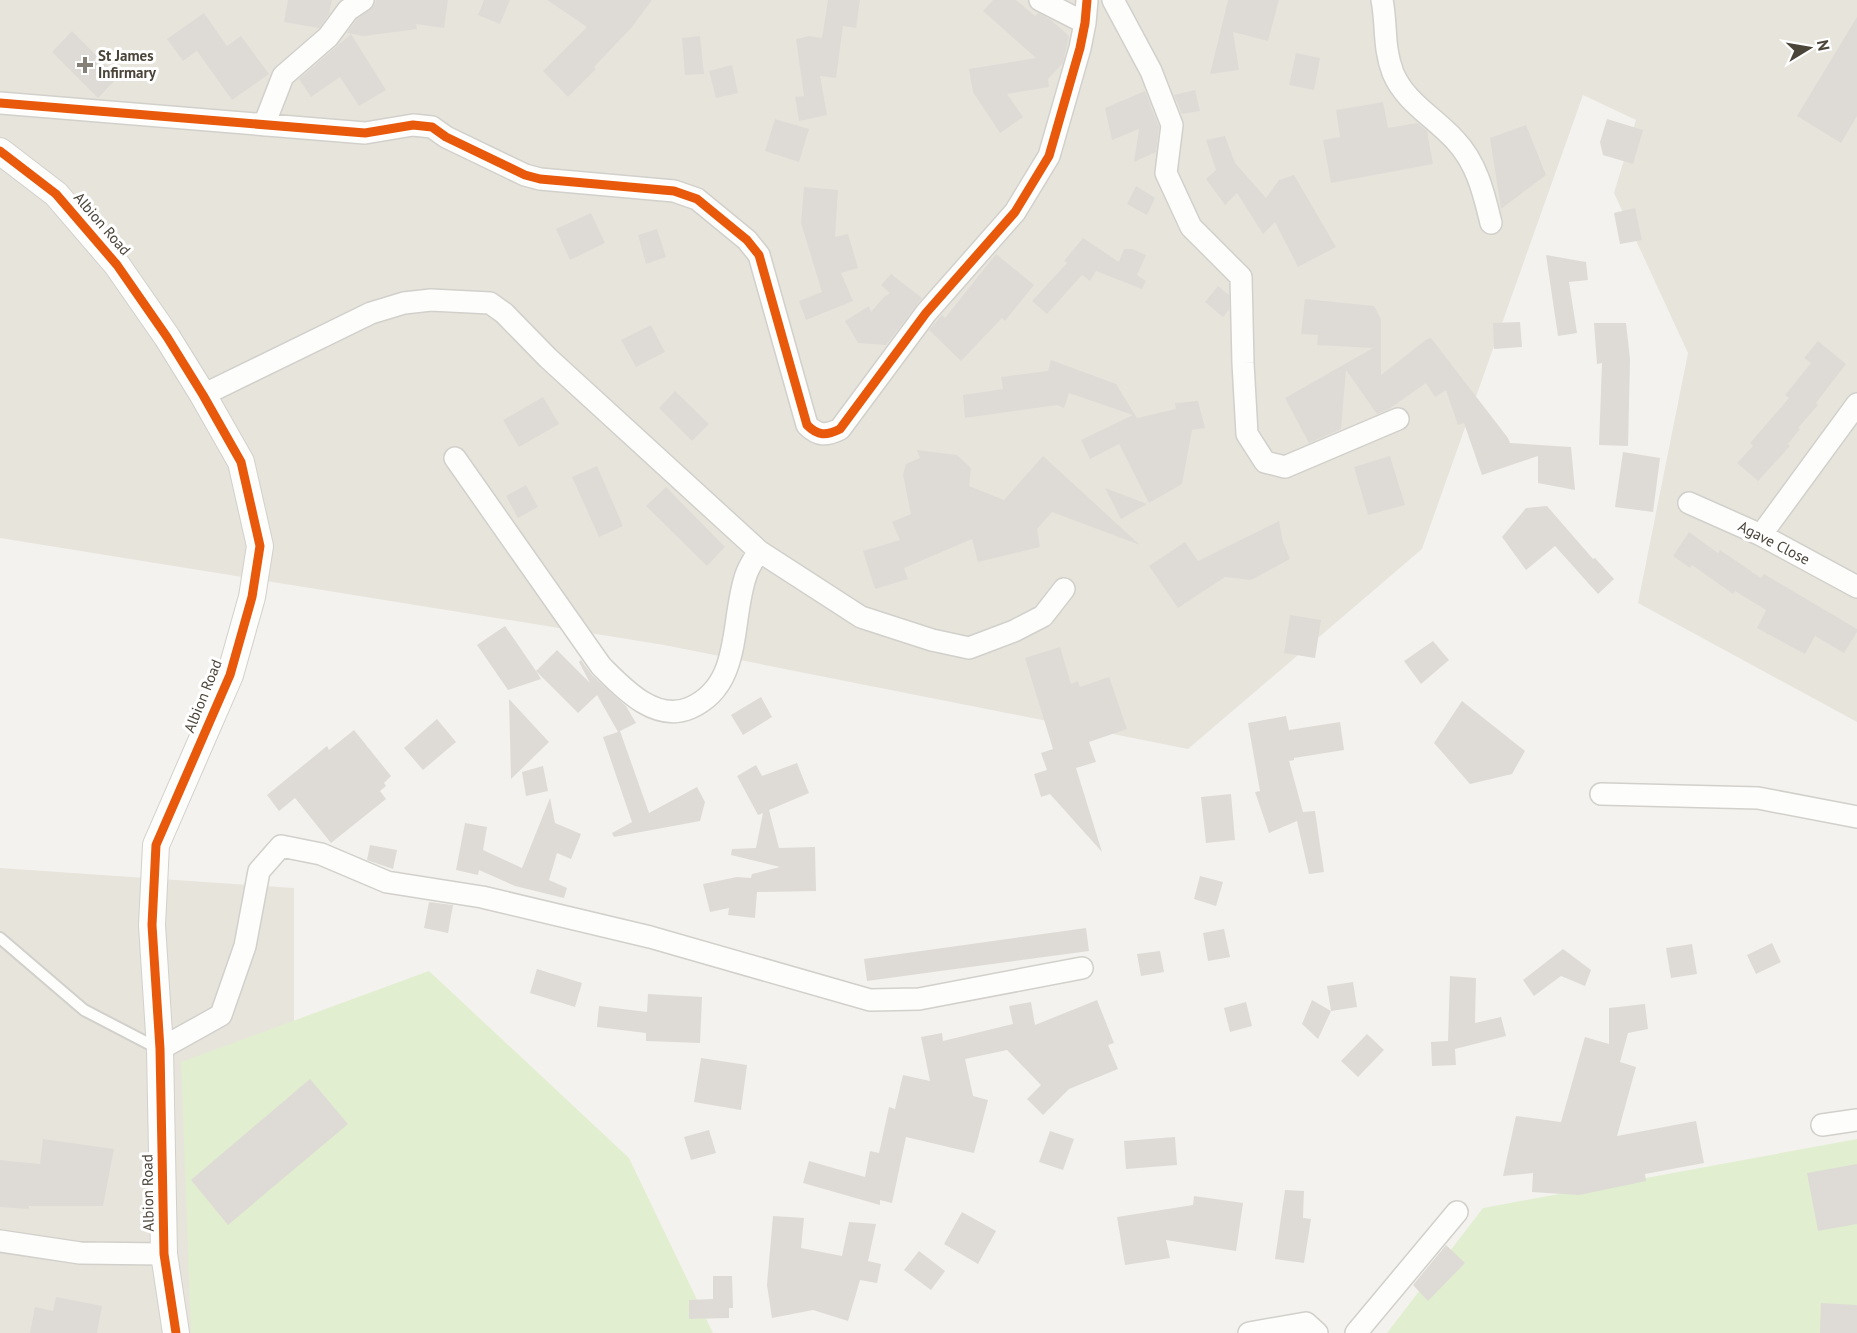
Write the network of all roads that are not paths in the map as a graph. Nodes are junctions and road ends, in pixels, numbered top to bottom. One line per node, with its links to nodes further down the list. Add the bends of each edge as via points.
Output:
1 (363, 0): 8 (street, via 348,10 328,38 283,76)
2 (1040, 0): 6 (street)
3 (1086, 0): 6 (street)
4 (1113, 0): 13 (street, via 1151,71 1172,125 1166,173 1191,227 1241,277 1247,434 1265,462 1285,466)
5 (1382, 0): 10 (street, via 1384,43 1393,73 1407,97 1456,141 1474,168)
6 (1085, 23): 8 (street, via 1049,156 1016,212 926,313 840,429 831,434 813,432 807,425 759,255 747,240 697,199 674,191 540,179 432,127 413,124 366,133)
7 (0, 103): 8 (street)
8 (264, 125)
9 (0, 151): 11 (street, Albion Road, via 56,194 117,265)
10 (1491, 223)
11 (203, 395): 17 (street, via 371,313 431,300 490,303); 24 (street, Albion Road, via 241,462 260,546 252,597 230,675 156,845 152,925)
12 (1857, 404): 16 (street)
13 (1398, 419)
14 (455, 458): 17 (street, via 601,666 626,691 652,707 670,712 686,709 705,701 719,684 732,652 745,578)
15 (1689, 503): 16 (street, Agave Close)
16 (1761, 535): 18 (street, Agave Close)
17 (759, 551): 19 (street, via 861,617 969,648 1043,616)
18 (1857, 587)
19 (1064, 590)
20 (1601, 794): 21 (street, via 1758,798)
21 (1857, 817)
22 (0, 938): 24 (lane, via 84,1010)
23 (1082, 968): 24 (street, via 920,999 870,1000 650,937 482,897 387,882 321,854 281,846 259,871 245,946 221,1015)
24 (160, 1049): 29 (street, Albion Road)
25 (1857, 1120): 26 (street)
26 (1822, 1125)
27 (1457, 1212): 33 (street)
28 (0, 1242): 29 (street, via 80,1253)
29 (164, 1254): 30 (street, Albion Road)
30 (176, 1333)
31 (1249, 1333): 32 (street, via 1305,1323)
32 (1317, 1333)
33 (1356, 1333)

